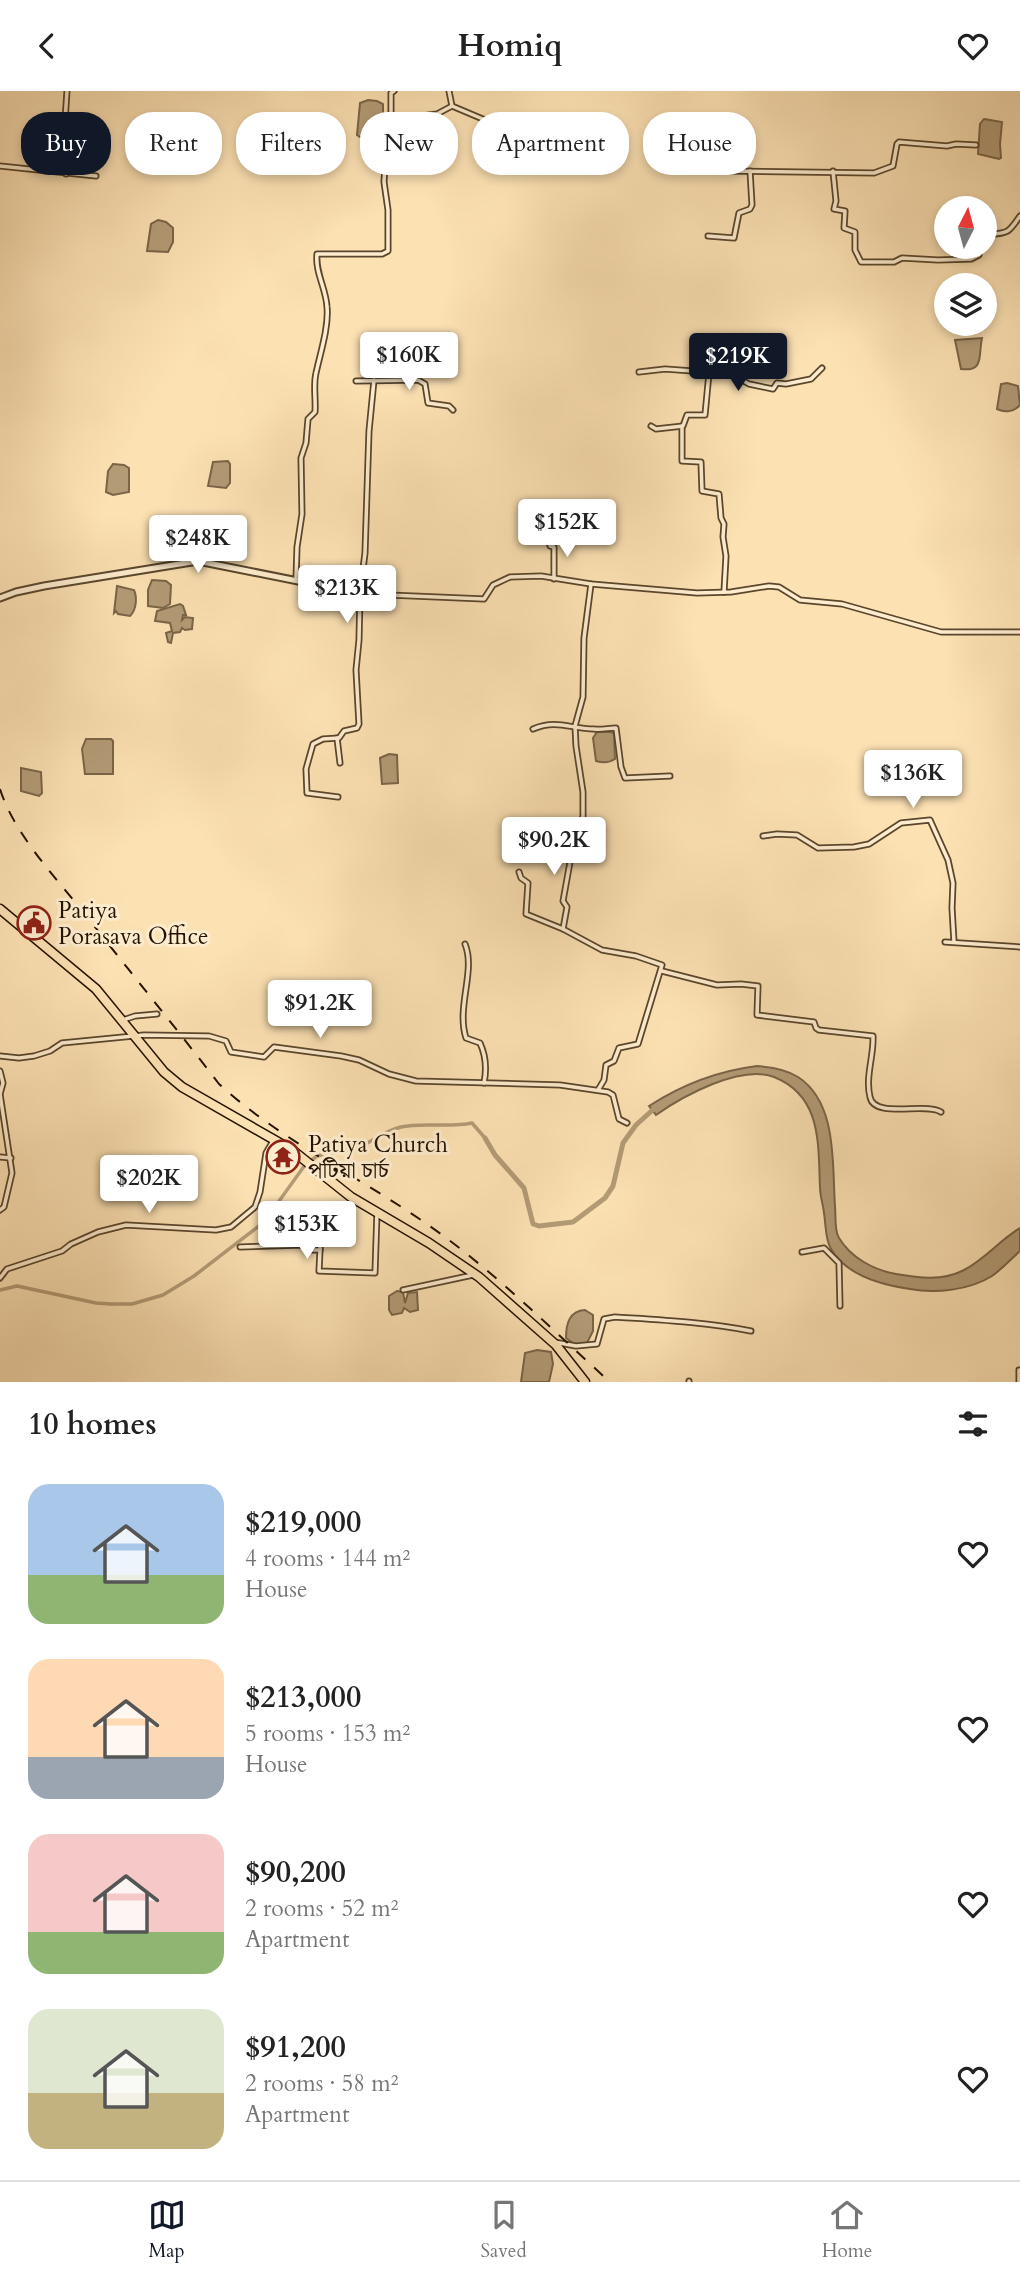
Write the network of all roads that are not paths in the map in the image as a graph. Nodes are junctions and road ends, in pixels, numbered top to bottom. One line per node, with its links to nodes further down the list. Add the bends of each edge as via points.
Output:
1 (66, 91): 5 (street)
2 (394, 91): 6 (street)
3 (449, 91): 4 (street)
4 (452, 106): 7 (street); 8 (street)
5 (65, 112)
6 (391, 112)
7 (439, 112)
8 (472, 114)
9 (976, 145): 13 (street, via 900,142 893,166 881,172)
10 (0, 166): 11 (street)
11 (21, 169)
12 (756, 171): 13 (street)
13 (833, 171): 21 (street, via 834,209 845,211 844,228 855,232 855,250 861,262)
14 (81, 175): 17 (street)
15 (385, 175): 32 (street, via 388,251 317,254 327,317 315,375 315,412 308,419 301,458)
16 (750, 175): 20 (street, via 752,205 739,213 734,238)
17 (96, 176)
18 (1020, 216): 19 (street, via 1014,228)
19 (998, 234)
20 (708, 236)
21 (934, 258)
22 (822, 368): 24 (street, via 811,379 777,383 773,389 742,382 733,375)
23 (639, 372): 24 (street)
24 (709, 373): 29 (street, via 706,413 686,416)
25 (374, 380): 26 (street); 27 (street, via 418,380 425,384 428,403 449,406); 34 (street)
26 (356, 381)
27 (453, 411)
28 (651, 426): 29 (street)
29 (682, 426): 35 (street, via 682,461 701,462 702,492 719,494 726,556)
30 (558, 528): 31 (street, via 548,535 554,547)
31 (554, 579): 33 (street); 36 (street, via 510,577 493,585 484,599)
32 (296, 582): 34 (street); 37 (street, via 198,561 16,591)
33 (591, 584): 35 (street); 39 (street, via 583,697)
34 (360, 593): 36 (street); 41 (street, via 359,725)
35 (724, 593): 38 (street, via 779,587 800,600 842,604 925,629)
36 (389, 595)
37 (0, 598)
38 (1020, 632)
39 (575, 726): 40 (street); 43 (street, via 617,728 625,778); 48 (street, via 583,816 565,884 562,901 568,907)
40 (533, 729)
41 (337, 738): 42 (street); 44 (street, via 313,744 306,779 307,793)
42 (340, 763)
43 (670, 776)
44 (338, 797)
45 (763, 835): 50 (street, via 797,835 818,848 854,846 869,844 901,823 930,820 953,883)
46 (519, 872): 48 (street, via 528,883 526,914)
47 (0, 909): 55 (highway, via 96,989)
48 (563, 929): 53 (street, via 602,950 662,965)
49 (946, 942): 50 (street)
50 (954, 942): 52 (street)
51 (465, 944): 59 (street, via 464,1028 466,1038 480,1043 484,1052)
52 (1020, 947)
53 (662, 971): 60 (street, via 638,1044 619,1048 614,1062 606,1065); 61 (street, via 717,985 758,986 757,1015 814,1022 819,1030 873,1036 869,1069 874,1106)
54 (158, 1014): 55 (street)
55 (123, 1020): 56 (highway)
56 (135, 1037): 57 (street, via 62,1043 43,1054 22,1058); 59 (street, via 214,1037 226,1041 231,1052 246,1056 263,1057 274,1047 289,1048 359,1060 416,1081); 63 (highway, via 182,1087)
57 (0, 1056)
58 (0, 1071): 65 (street)
59 (484, 1083): 60 (street)
60 (598, 1090): 62 (street, via 613,1095 619,1119)
61 (941, 1112)
62 (627, 1123)
63 (274, 1139): 68 (highway); 73 (street, via 266,1153 256,1207 231,1227 126,1225 7,1269)
64 (0, 1157): 65 (street)
65 (11, 1158): 66 (street, via 10,1184)
66 (0, 1209)
67 (322, 1210): 70 (street)
68 (377, 1212): 70 (street, via 375,1273 319,1271); 72 (highway)
69 (240, 1247): 70 (street, via 303,1245)
70 (320, 1250)
71 (803, 1252): 75 (street, via 824,1248 840,1264)
72 (475, 1274): 74 (street); 77 (highway)
73 (0, 1278)
74 (403, 1290)
75 (840, 1305)
76 (751, 1331): 77 (street, via 615,1317 604,1319 597,1344)
77 (552, 1341): 79 (highway)
78 (1019, 1370): 80 (street)
79 (585, 1382)
80 (1018, 1382)

